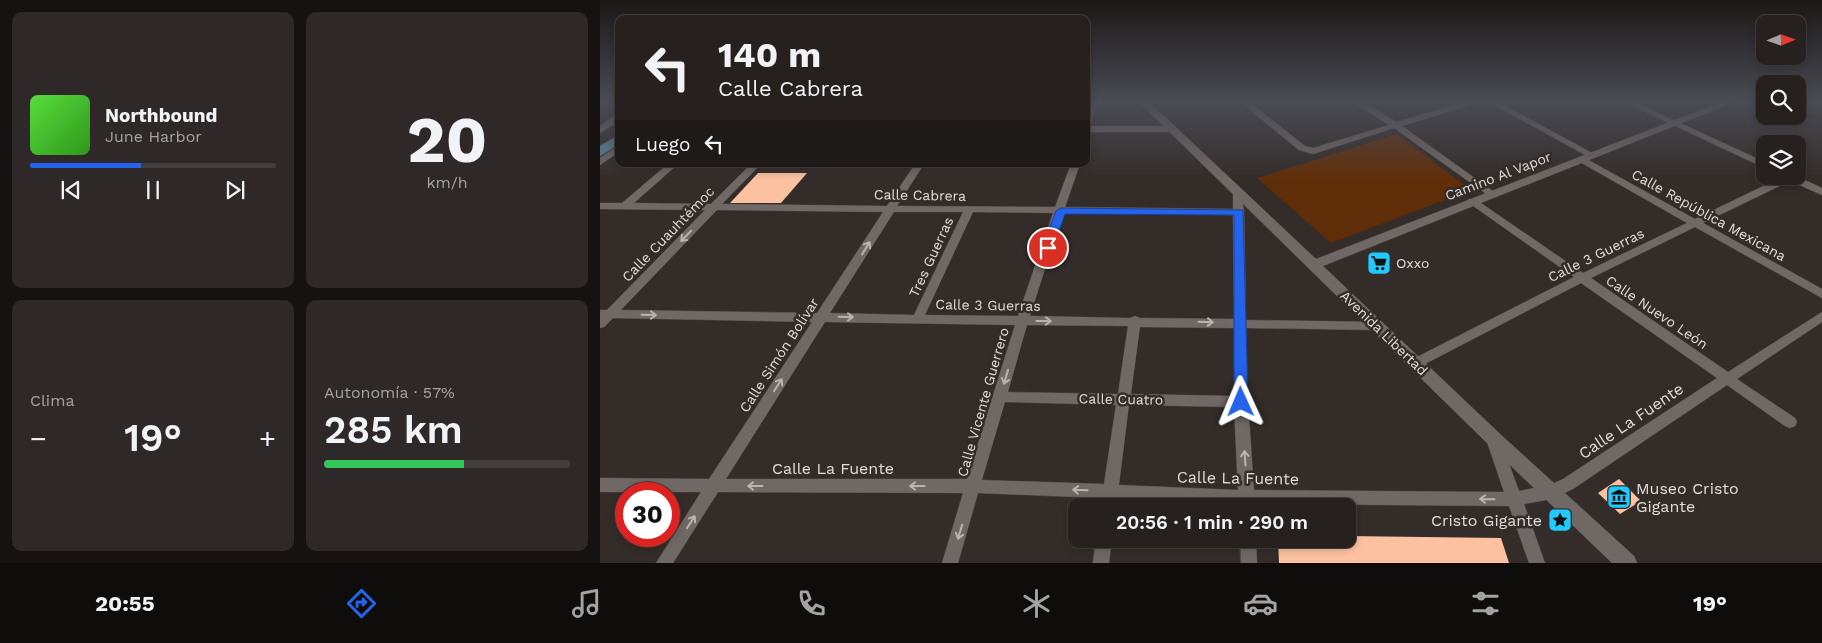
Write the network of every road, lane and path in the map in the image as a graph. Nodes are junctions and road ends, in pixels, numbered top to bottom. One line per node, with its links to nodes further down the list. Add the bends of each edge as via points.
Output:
1 (1276, 127): 2 (street, via 1302,148 1313,151)
2 (1388, 127)
3 (1398, 127): 23 (street)
4 (1535, 127): 12 (street, Calle República Mexicana)
5 (1665, 127): 12 (street, Camino Al Vapor)
6 (1685, 127): 13 (street)
7 (1090, 128): 8 (street)
8 (1173, 129): 22 (street, Avenida Libertad)
9 (615, 141): 11 (main road)
10 (615, 151): 14 (street)
11 (600, 152)
12 (1588, 158): 23 (street, Camino Al Vapor); 32 (street, Calle República Mexicana)
13 (1756, 161)
14 (600, 162)
15 (670, 167): 26 (street)
16 (753, 167): 27 (street, Calle Cuauhtémoc)
17 (917, 167): 28 (street, Calle Simón Bolívar)
18 (1074, 167): 30 (street, Calle Vicente Guerrero)
19 (1773, 185): 32 (street, Calle 3 Guerras)
20 (1806, 185): 21 (street)
21 (1822, 192)
22 (1238, 193): 31 (street); 33 (street, Avenida Libertad)
23 (1492, 194): 24 (street, Camino Al Vapor)
24 (1472, 201): 33 (street, Camino Al Vapor); 34 (street, Calle Nuevo León)
25 (600, 206): 26 (street, Calle Cabrera)
26 (625, 206): 27 (street, Calle Cabrera)
27 (713, 208): 28 (street, Calle Cabrera); 36 (street, Calle Cuauhtémoc, one-way to 36)
28 (891, 208): 29 (street, Calle Cabrera); 38 (street, Calle Simón Bolívar, one-way to 28)
29 (970, 209): 30 (street, Calle Cabrera); 39 (street, Tres Guerras)
30 (1061, 211): 31 (street, Calle Cabrera); 41 (street, Calle Vicente Guerrero)
31 (1239, 212): 42 (street)
32 (1696, 224): 34 (street, Calle 3 Guerras); 35 (street, Calle República Mexicana)
33 (1313, 264): 44 (street, Avenida Libertad)
34 (1581, 278): 45 (street, Calle 3 Guerras); 46 (street, Calle Nuevo León)
35 (1822, 294)
36 (605, 314): 38 (street, Calle 3 Guerras, one-way to 38); 43 (street, Calle Cuauhtémoc)
37 (1822, 316): 46 (street, Calle La Fuente)
38 (822, 317): 39 (street, Calle 3 Guerras, one-way to 39); 53 (street, Calle Simón Bolívar, one-way to 38)
39 (918, 318): 41 (street, Calle 3 Guerras)
40 (1135, 320): 41 (street, Calle 3 Guerras, one-way to 40); 42 (street, Calle 3 Guerras, one-way to 42); 48 (street)
41 (1022, 321): 47 (street, Calle Vicente Guerrero, one-way to 47)
42 (1239, 323): 44 (street, Calle 3 Guerras); 49 (street)
43 (600, 324)
44 (1376, 326): 45 (street, Avenida Libertad)
45 (1416, 363): 51 (street, Avenida Libertad)
46 (1726, 378): 50 (street, Calle Nuevo León); 55 (street, Calle La Fuente)
47 (1000, 397): 48 (street, Calle Cuatro); 54 (street, Calle Vicente Guerrero)
48 (1124, 399): 49 (street, Calle Cuatro); 57 (street)
49 (1241, 402): 58 (street, one-way to 49)
50 (1790, 422)
51 (1493, 438): 55 (street, Avenida Libertad); 59 (street)
52 (600, 485): 53 (street, Calle La Fuente)
53 (714, 486): 54 (street, Calle La Fuente, one-way to 53); 63 (street, Calle Simón Bolívar, one-way to 53)
54 (974, 486): 56 (street, Calle La Fuente, one-way to 54); 64 (street, Calle Vicente Guerrero, one-way to 64)
55 (1552, 492): 59 (street, Calle La Fuente); 68 (street, Avenida Libertad)
56 (1099, 498)
57 (1109, 498)
58 (1247, 498)
59 (1515, 499): 60 (street, Calle La Fuente, one-way to 60); 67 (street)
60 (1356, 500)
61 (1103, 548): 65 (street)
62 (1248, 548): 66 (street)
63 (664, 563)
64 (950, 563)
65 (1101, 563)
66 (1249, 563)
67 (1537, 563)
68 (1627, 563)

